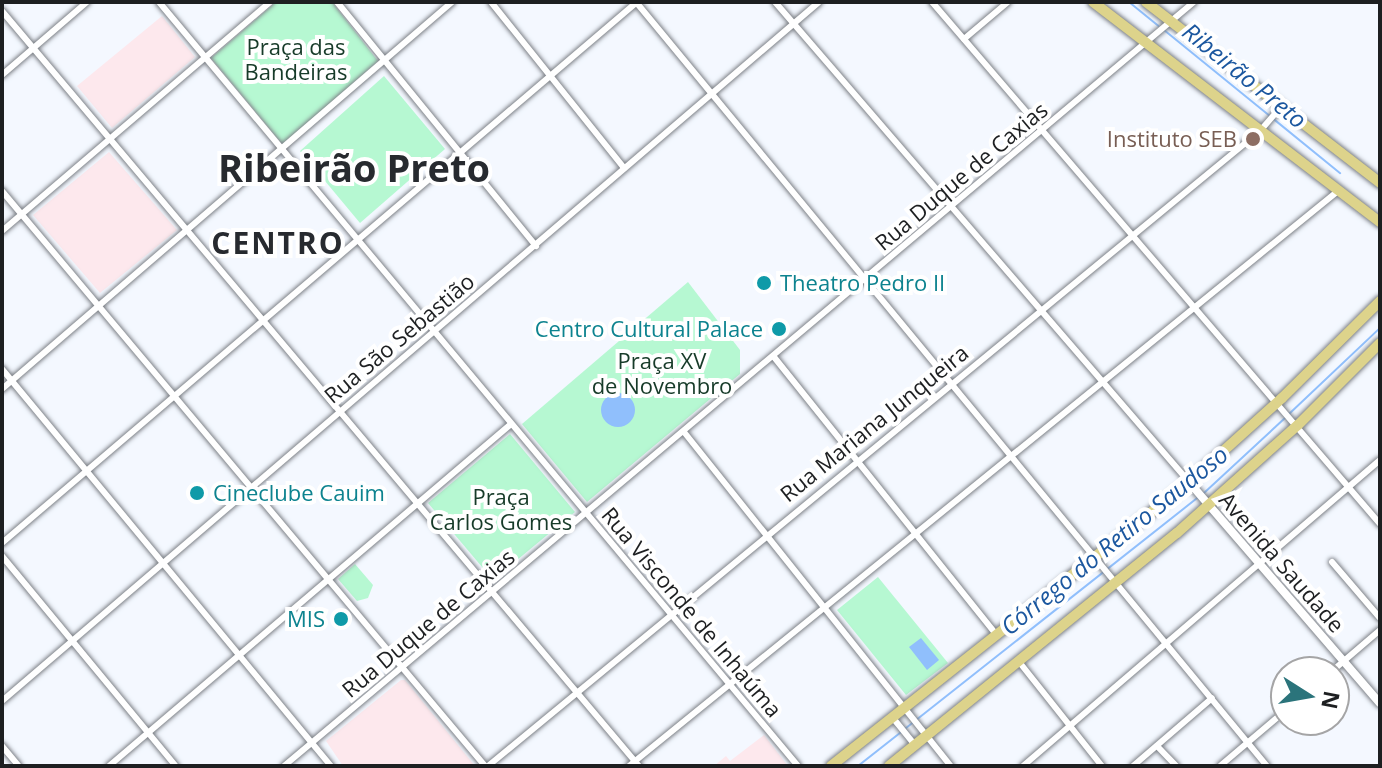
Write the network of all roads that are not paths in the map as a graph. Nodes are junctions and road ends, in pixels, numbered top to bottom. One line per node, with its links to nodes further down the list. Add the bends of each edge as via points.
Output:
1 (87, 2): 20 (street)
2 (159, 2): 21 (street, Rua Visconde de Inhaúma)
3 (270, 2): 21 (street)
4 (337, 2): 22 (street)
5 (452, 2): 22 (street)
6 (491, 2): 24 (street)
7 (637, 2): 24 (street); 25 (street)
8 (775, 2): 16 (street)
9 (819, 2): 16 (street, Rua São Sebastião)
10 (932, 2): 18 (street)
11 (1008, 2): 18 (street)
12 (1093, 2): 19 (main road)
13 (1146, 2): 17 (main road)
14 (1194, 2): 17 (street, Rua Duque de Caxias)
15 (2, 11): 20 (street)
16 (794, 23): 25 (street, Rua São Sebastião); 36 (street)
17 (1168, 24): 19 (street, Rua Duque de Caxias); 26 (main road)
18 (964, 39): 28 (street)
19 (1148, 42): 27 (main road); 28 (street, Rua Duque de Caxias)
20 (33, 48): 23 (street); 29 (street)
21 (205, 58): 29 (street); 30 (street, Rua Visconde de Inhaúma)
22 (384, 60): 30 (street); 31 (street)
23 (2, 75)
24 (550, 76): 31 (street); 32 (street)
25 (711, 94): 32 (street, Rua São Sebastião); 44 (street)
26 (1279, 109): 27 (street, Rua Mariana Junqueira); 33 (main road)
27 (1263, 128): 35 (main road); 41 (street, Rua Mariana Junqueira)
28 (1043, 131): 36 (street, Rua Duque de Caxias); 41 (street)
29 (110, 138): 37 (street); 39 (street)
30 (283, 150): 39 (street); 42 (street, Rua Visconde de Inhaúma)
31 (459, 153): 42 (street); 43 (street)
32 (624, 168): 43 (street, Rua São Sebastião)
33 (1380, 183)
34 (2, 191): 37 (street)
35 (1338, 191): 38 (main road); 48 (street)
36 (952, 207): 44 (street, Rua Duque de Caxias); 47 (street)
37 (21, 214): 40 (street); 46 (street)
38 (1380, 222)
39 (189, 230): 46 (street); 49 (street)
40 (2, 231)
41 (1132, 234): 47 (street, Rua Mariana Junqueira); 48 (street)
42 (357, 240): 49 (street); 50 (street, Rua Visconde de Inhaúma)
43 (536, 246): 50 (street, Rua São Sebastião)
44 (865, 280): 52 (street, Rua Duque de Caxias); 56 (street)
45 (1380, 301): 59 (main road)
46 (98, 306): 54 (street); 58 (street)
47 (1040, 309): 55 (street); 56 (street, Rua Mariana Junqueira)
48 (1195, 309): 55 (street); 59 (street)
49 (264, 320): 58 (street); 60 (street)
50 (434, 332): 60 (street, Rua São Sebastião); 62 (street, Rua Visconde de Inhaúma)
51 (1380, 343): 61 (main road)
52 (774, 357): 63 (street, Rua Duque de Caxias); 65 (street)
53 (2, 369): 54 (street)
54 (11, 380): 57 (street); 67 (street)
55 (1103, 383): 64 (street); 68 (street)
56 (949, 384): 64 (street); 65 (street, Rua Mariana Junqueira)
57 (2, 389)
58 (175, 397): 67 (street); 69 (street)
59 (1280, 405): 61 (street); 68 (main road)
60 (340, 412): 69 (street, Rua São Sebastião); 71 (street)
61 (1295, 422): 70 (street); 72 (main road)
62 (511, 424): 71 (street); 73 (street, Rua Visconde de Inhaúma)
63 (684, 432): 73 (street, Rua Duque de Caxias); 76 (street)
64 (1012, 458): 75 (street); 79 (street)
65 (856, 460): 75 (street); 76 (street, Rua Mariana Junqueira)
66 (1380, 460): 70 (street)
67 (86, 471): 77 (street); 81 (street)
68 (1191, 484): 72 (street, Avenida Saudade); 79 (main road)
69 (251, 488): 81 (street, Rua São Sebastião); 83 (street)
70 (1349, 488): 74 (street); 82 (street)
71 (418, 502): 83 (street); 85 (street)
72 (1207, 503): 82 (street, Avenida Saudade); 84 (main road)
73 (586, 514): 85 (street, Rua Duque de Caxias); 87 (street, Rua Visconde de Inhaúma)
74 (1380, 524)
75 (916, 534): 86 (street); 90 (street)
76 (765, 535): 86 (street); 87 (street, Rua Mariana Junqueira)
77 (2, 543)
78 (2, 556): 91 (street)
79 (1099, 561): 84 (street); 90 (main road)
80 (1332, 562): 88 (street)
81 (162, 564): 91 (street, Rua São Sebastião); 93 (street)
82 (1260, 565): 92 (street); 94 (street, Avenida Saudade)
83 (329, 579): 93 (street); 97 (street)
84 (1116, 581): 92 (street); 96 (main road)
85 (493, 591): 97 (street, Rua Duque de Caxias); 100 (street)
86 (825, 609): 99 (street); 104 (street)
87 (670, 614): 99 (street, Rua Visconde de Inhaúma); 100 (street, Rua Mariana Junqueira)
88 (1380, 618)
89 (1380, 630): 95 (street)
90 (996, 634): 104 (main road)
91 (70, 642): 102 (street, Rua São Sebastião); 108 (street)
92 (1167, 643): 101 (street); 107 (street)
93 (238, 656): 108 (street); 110 (street)
94 (1340, 656)
95 (1350, 656)
96 (1020, 663): 107 (street); 109 (main road)
97 (402, 667): 110 (street, Rua Duque de Caxias); 121 (street)
98 (1350, 668): 103 (street, Avenida Saudade)
99 (730, 686): 115 (street); 122 (street, Rua Visconde de Inhaúma)
100 (577, 691): 115 (street); 121 (street, Rua Mariana Junqueira)
101 (1212, 698): 112 (street); 114 (street)
102 (2, 701)
103 (1380, 703)
104 (908, 712): 105 (main road); 109 (street)
105 (895, 721): 111 (street); 123 (main road)
106 (1270, 724): 112 (street)
107 (1069, 725): 126 (street); 127 (street)
108 (148, 733): 117 (street); 118 (street)
109 (925, 733): 111 (main road); 125 (street)
110 (312, 743): 119 (street, Rua Duque de Caxias); 120 (street)
111 (912, 743): 124 (main road)
112 (1248, 743): 130 (street); 131 (street)
113 (2, 746): 116 (street)
114 (1157, 746): 128 (street); 129 (street)
115 (634, 764)
116 (19, 766)
117 (109, 766)
118 (176, 766)
119 (284, 766)
120 (331, 766)
121 (486, 766)
122 (798, 766)
123 (831, 766)
124 (889, 766)
125 (951, 766)
126 (1023, 766)
127 (1102, 766)
128 (1133, 766)
129 (1176, 766)
130 (1220, 766)
131 (1267, 766)

